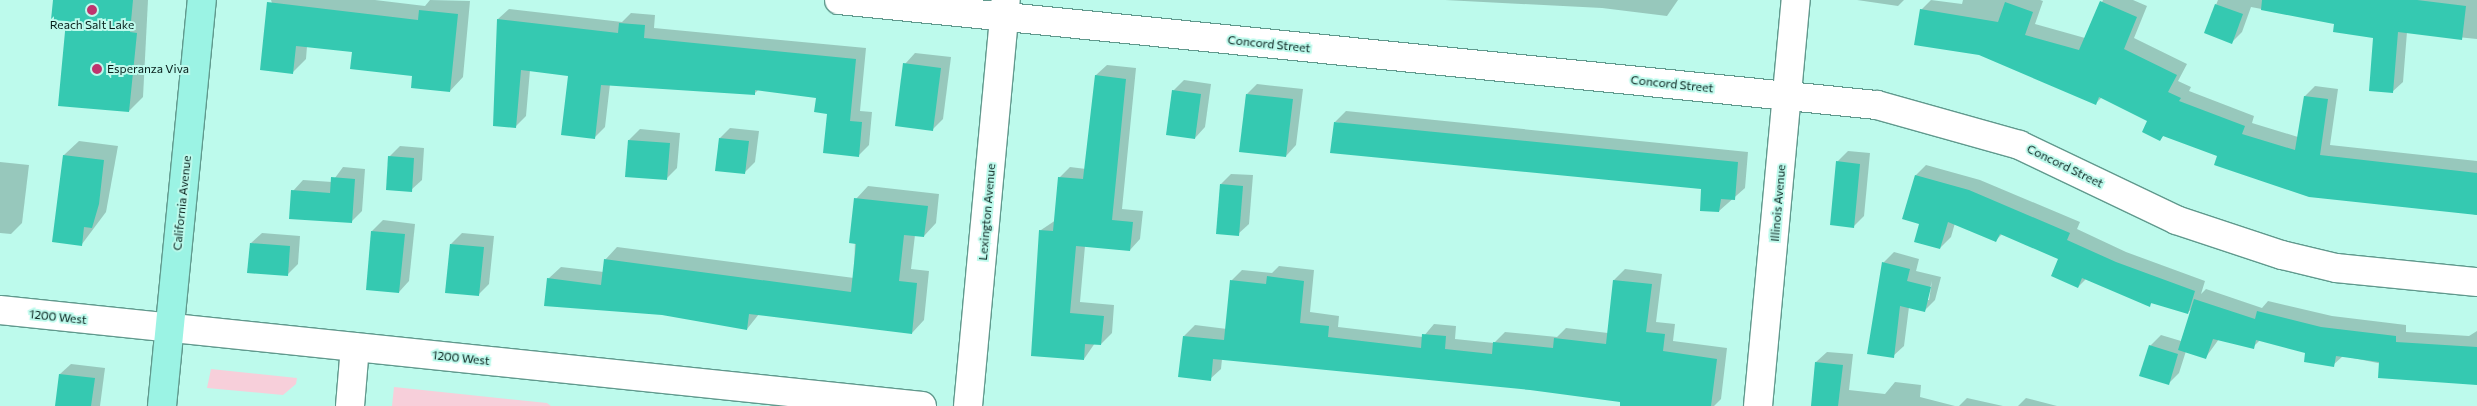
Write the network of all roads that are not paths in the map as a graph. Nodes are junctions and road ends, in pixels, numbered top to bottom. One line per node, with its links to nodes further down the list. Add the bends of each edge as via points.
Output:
1 (202, 0): 8 (main road, California Avenue)
2 (839, 0): 4 (street, Concord Street)
3 (1796, 0): 5 (street, Illinois Avenue)
4 (1005, 9): 5 (street, Concord Street); 14 (street, Lexington Avenue)
5 (1788, 96): 6 (street, Concord Street, via 1877,105 1983,132 2056,159 2176,220 2310,263); 15 (street, Illinois Avenue)
6 (2477, 282)
7 (0, 310): 8 (street, 1200 West)
8 (170, 328): 9 (street, 1200 West); 11 (main road, California Avenue)
9 (355, 347): 10 (street, 1200 West); 12 (street)
10 (744, 397): 13 (street, 1200 West)
11 (162, 406)
12 (350, 406)
13 (922, 406)
14 (968, 406)
15 (1758, 406)

